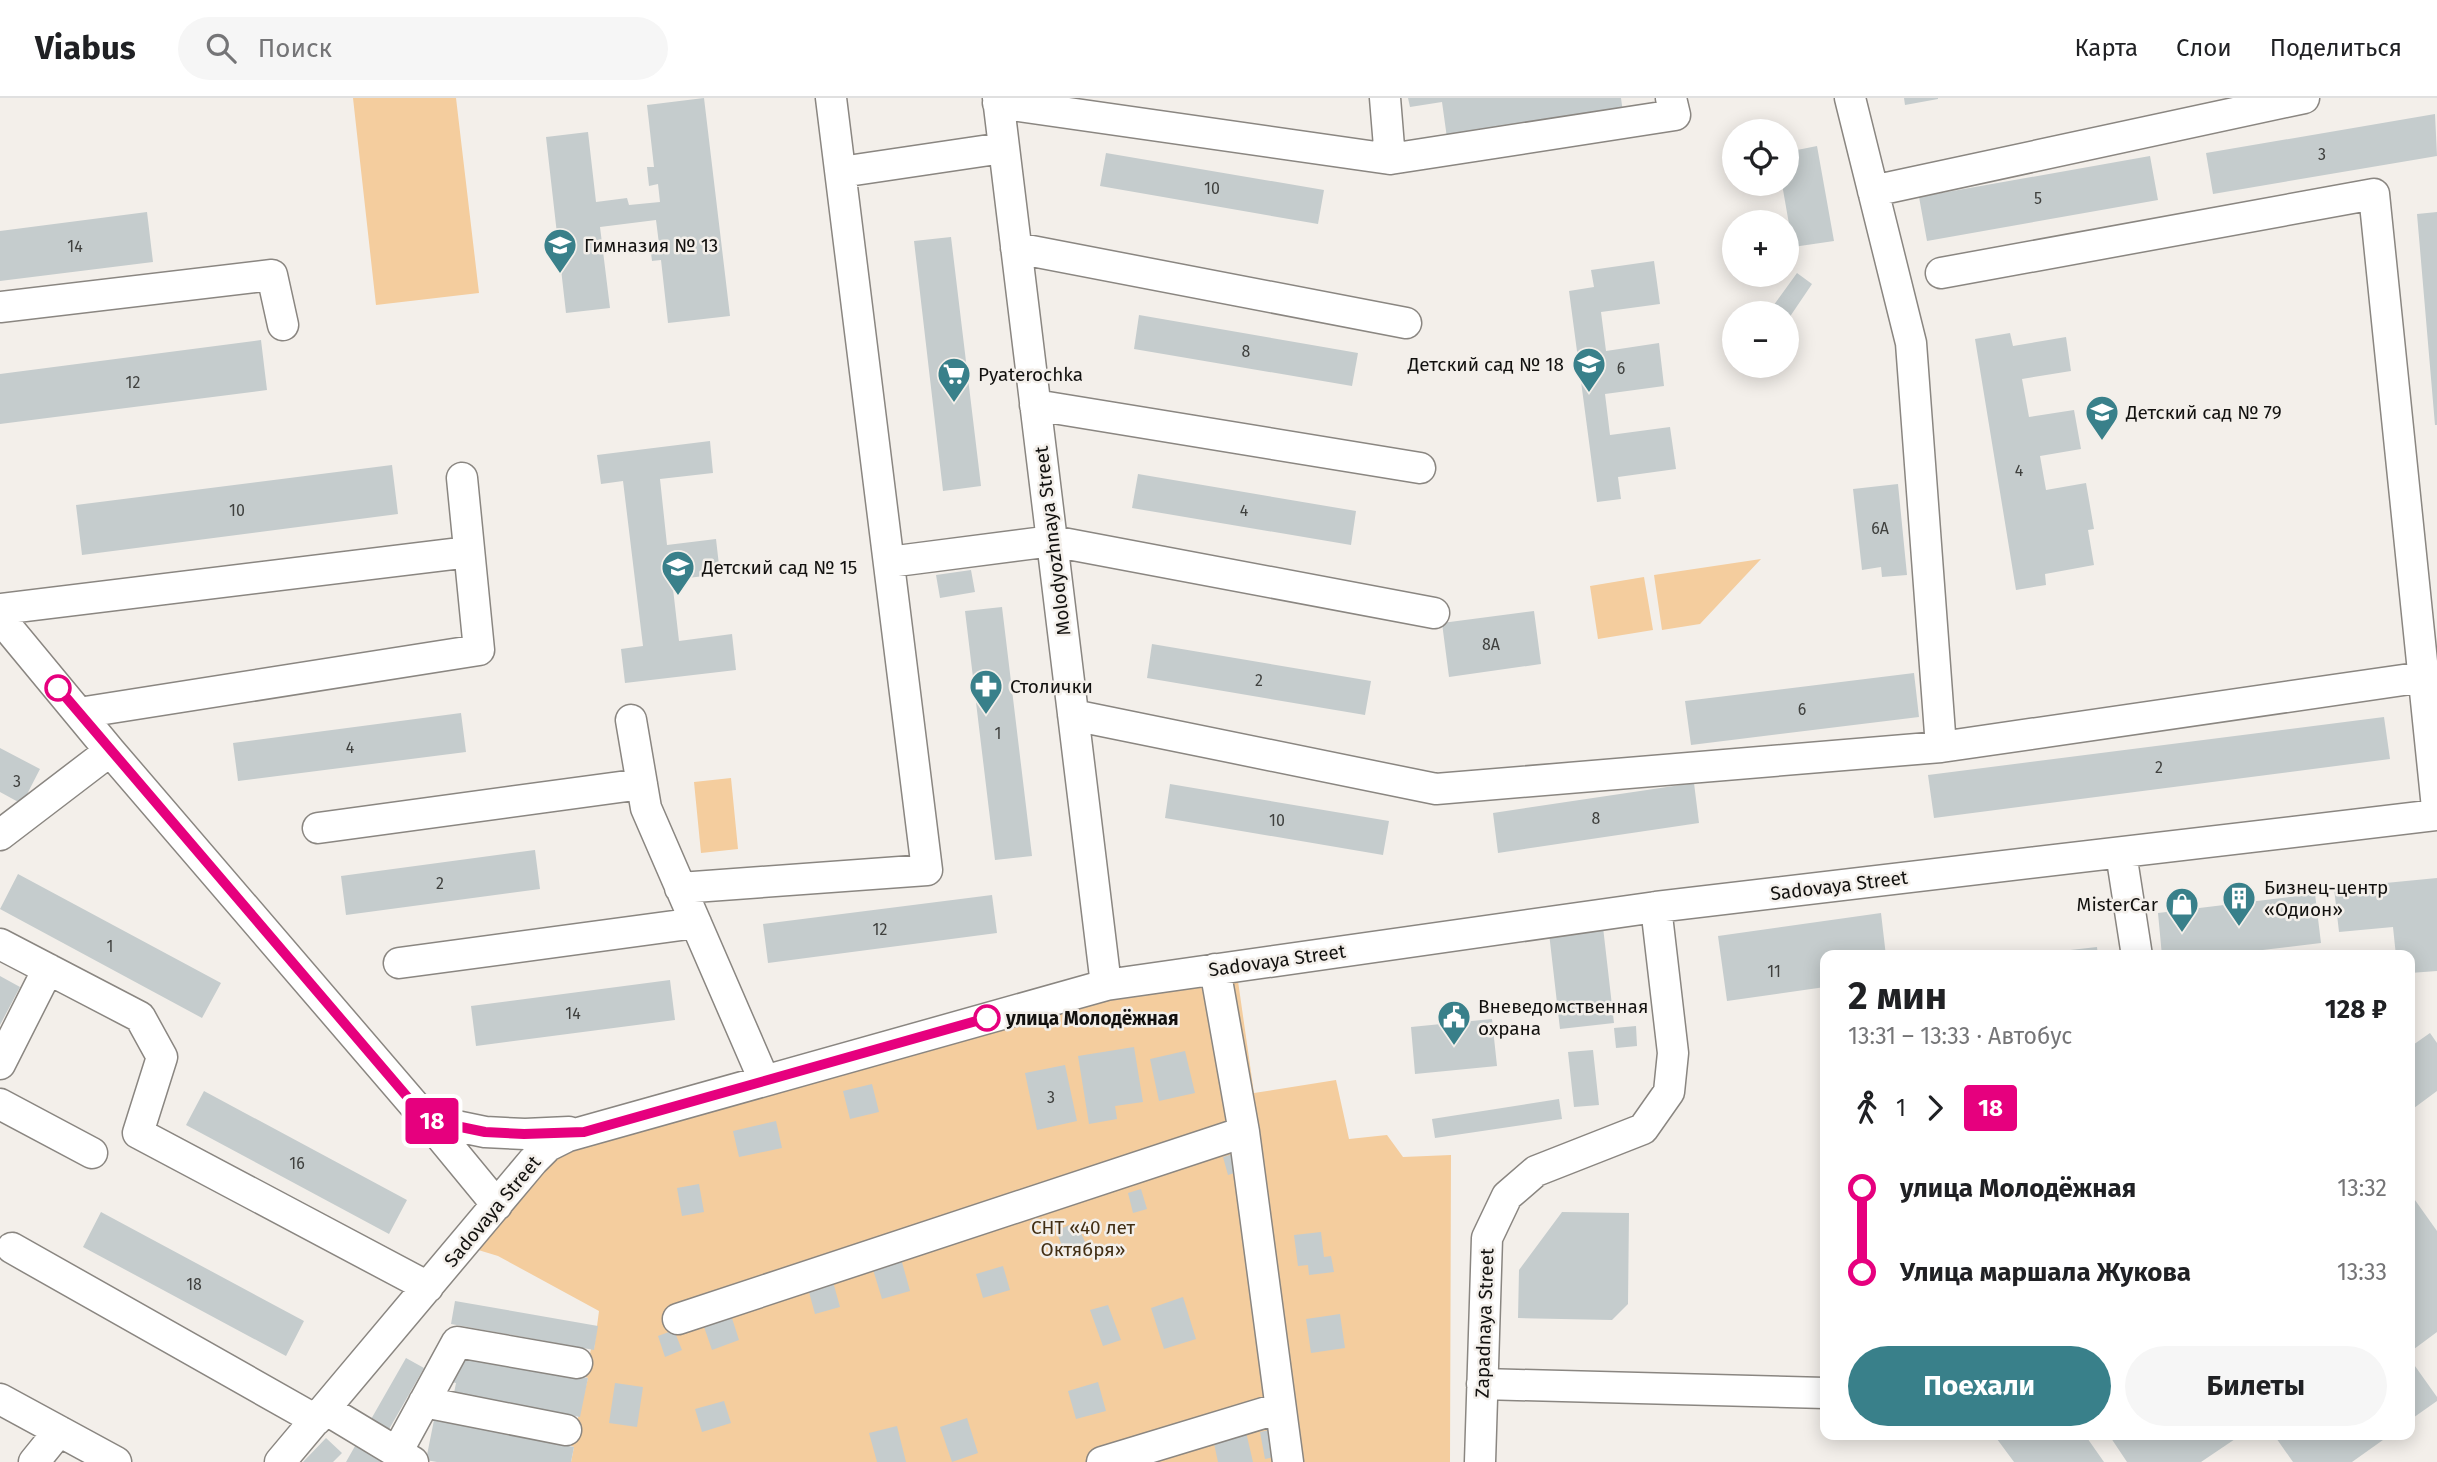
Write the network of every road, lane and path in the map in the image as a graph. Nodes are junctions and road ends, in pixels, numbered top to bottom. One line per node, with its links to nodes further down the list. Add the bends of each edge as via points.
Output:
1 (831, 98): 9 (street)
2 (1385, 98): 8 (street)
3 (1671, 98): 8 (street, via 1675,115)
4 (1850, 98): 10 (street)
5 (2304, 98): 10 (street)
6 (998, 101): 7 (street, Molodyozhnaya Street); 8 (street)
7 (1003, 148): 9 (street); 11 (street, Molodyozhnaya Street)
8 (1390, 159)
9 (841, 172): 21 (street)
10 (1873, 191): 29 (street, via 1911,343)
11 (1016, 248): 14 (street); 16 (street, Molodyozhnaya Street)
12 (1941, 273): 25 (street, via 2374,194)
13 (0, 307): 15 (street, via 272,275)
14 (1406, 323)
15 (283, 325)
16 (1035, 405): 17 (street); 19 (street, Molodyozhnaya Street)
17 (1420, 468)
18 (462, 478): 20 (street)
19 (1052, 541): 21 (street); 23 (street); 27 (street, Molodyozhnaya Street)
20 (469, 552): 22 (street); 26 (street, via 479,650)
21 (889, 562): 38 (street, via 927,870)
22 (0, 609)
23 (1434, 612)
24 (0, 618): 26 (street)
25 (2424, 677): 29 (street); 31 (street)
26 (79, 713): 30 (street)
27 (1073, 715): 29 (street, via 1436,789); 46 (street, Molodyozhnaya Street)
28 (631, 720): 32 (street)
29 (1941, 747)
30 (110, 751): 36 (street); 50 (street)
31 (2435, 762): 33 (street)
32 (642, 784): 35 (street); 38 (street, via 646,808)
33 (2437, 808)
34 (2437, 815): 37 (street, Sadovaya Street)
35 (318, 828)
36 (0, 835)
37 (2121, 853): 39 (street, Sadovaya Street); 42 (street)
38 (680, 888): 40 (street)
39 (1656, 907): 45 (street, Sadovaya Street); 59 (street, Zapadnaya Street, via 1673,1053 1669,1092 1643,1129 1536,1171 1507,1196 1487,1238)
40 (696, 923): 43 (street); 48 (street)
41 (0, 944): 44 (street)
42 (2136, 950)
43 (399, 963)
44 (48, 969): 47 (street); 56 (street, via 140,1017 162,1057 138,1133)
45 (1215, 969): 46 (street, Sadovaya Street); 52 (street)
46 (1105, 985): 48 (street, Sadovaya Street)
47 (0, 1064)
48 (764, 1080): 51 (street, Sadovaya Street)
49 (0, 1104): 53 (street)
50 (427, 1120): 51 (street, via 485,1132); 54 (street)
51 (584, 1132): 54 (street, Sadovaya Street, via 548,1146)
52 (1244, 1132): 57 (street); 63 (street)
53 (92, 1153)
54 (496, 1205): 56 (street, Sadovaya Street)
55 (12, 1248): 64 (street)
56 (428, 1287): 64 (street, Sadovaya Street)
57 (678, 1319)
58 (577, 1363): 62 (street, via 457,1342)
59 (1482, 1384): 60 (street); 73 (street, Zapadnaya Street)
60 (1820, 1393)
61 (0, 1399): 66 (street)
62 (424, 1402): 65 (street); 67 (street)
63 (1280, 1408): 71 (street); 72 (street)
64 (320, 1415): 67 (street); 70 (street, Sadovaya Street)
65 (566, 1430)
66 (59, 1431): 68 (street); 69 (street)
67 (405, 1457)
68 (34, 1462)
69 (116, 1462)
70 (280, 1462)
71 (1102, 1462)
72 (1288, 1462)
73 (1480, 1462)

